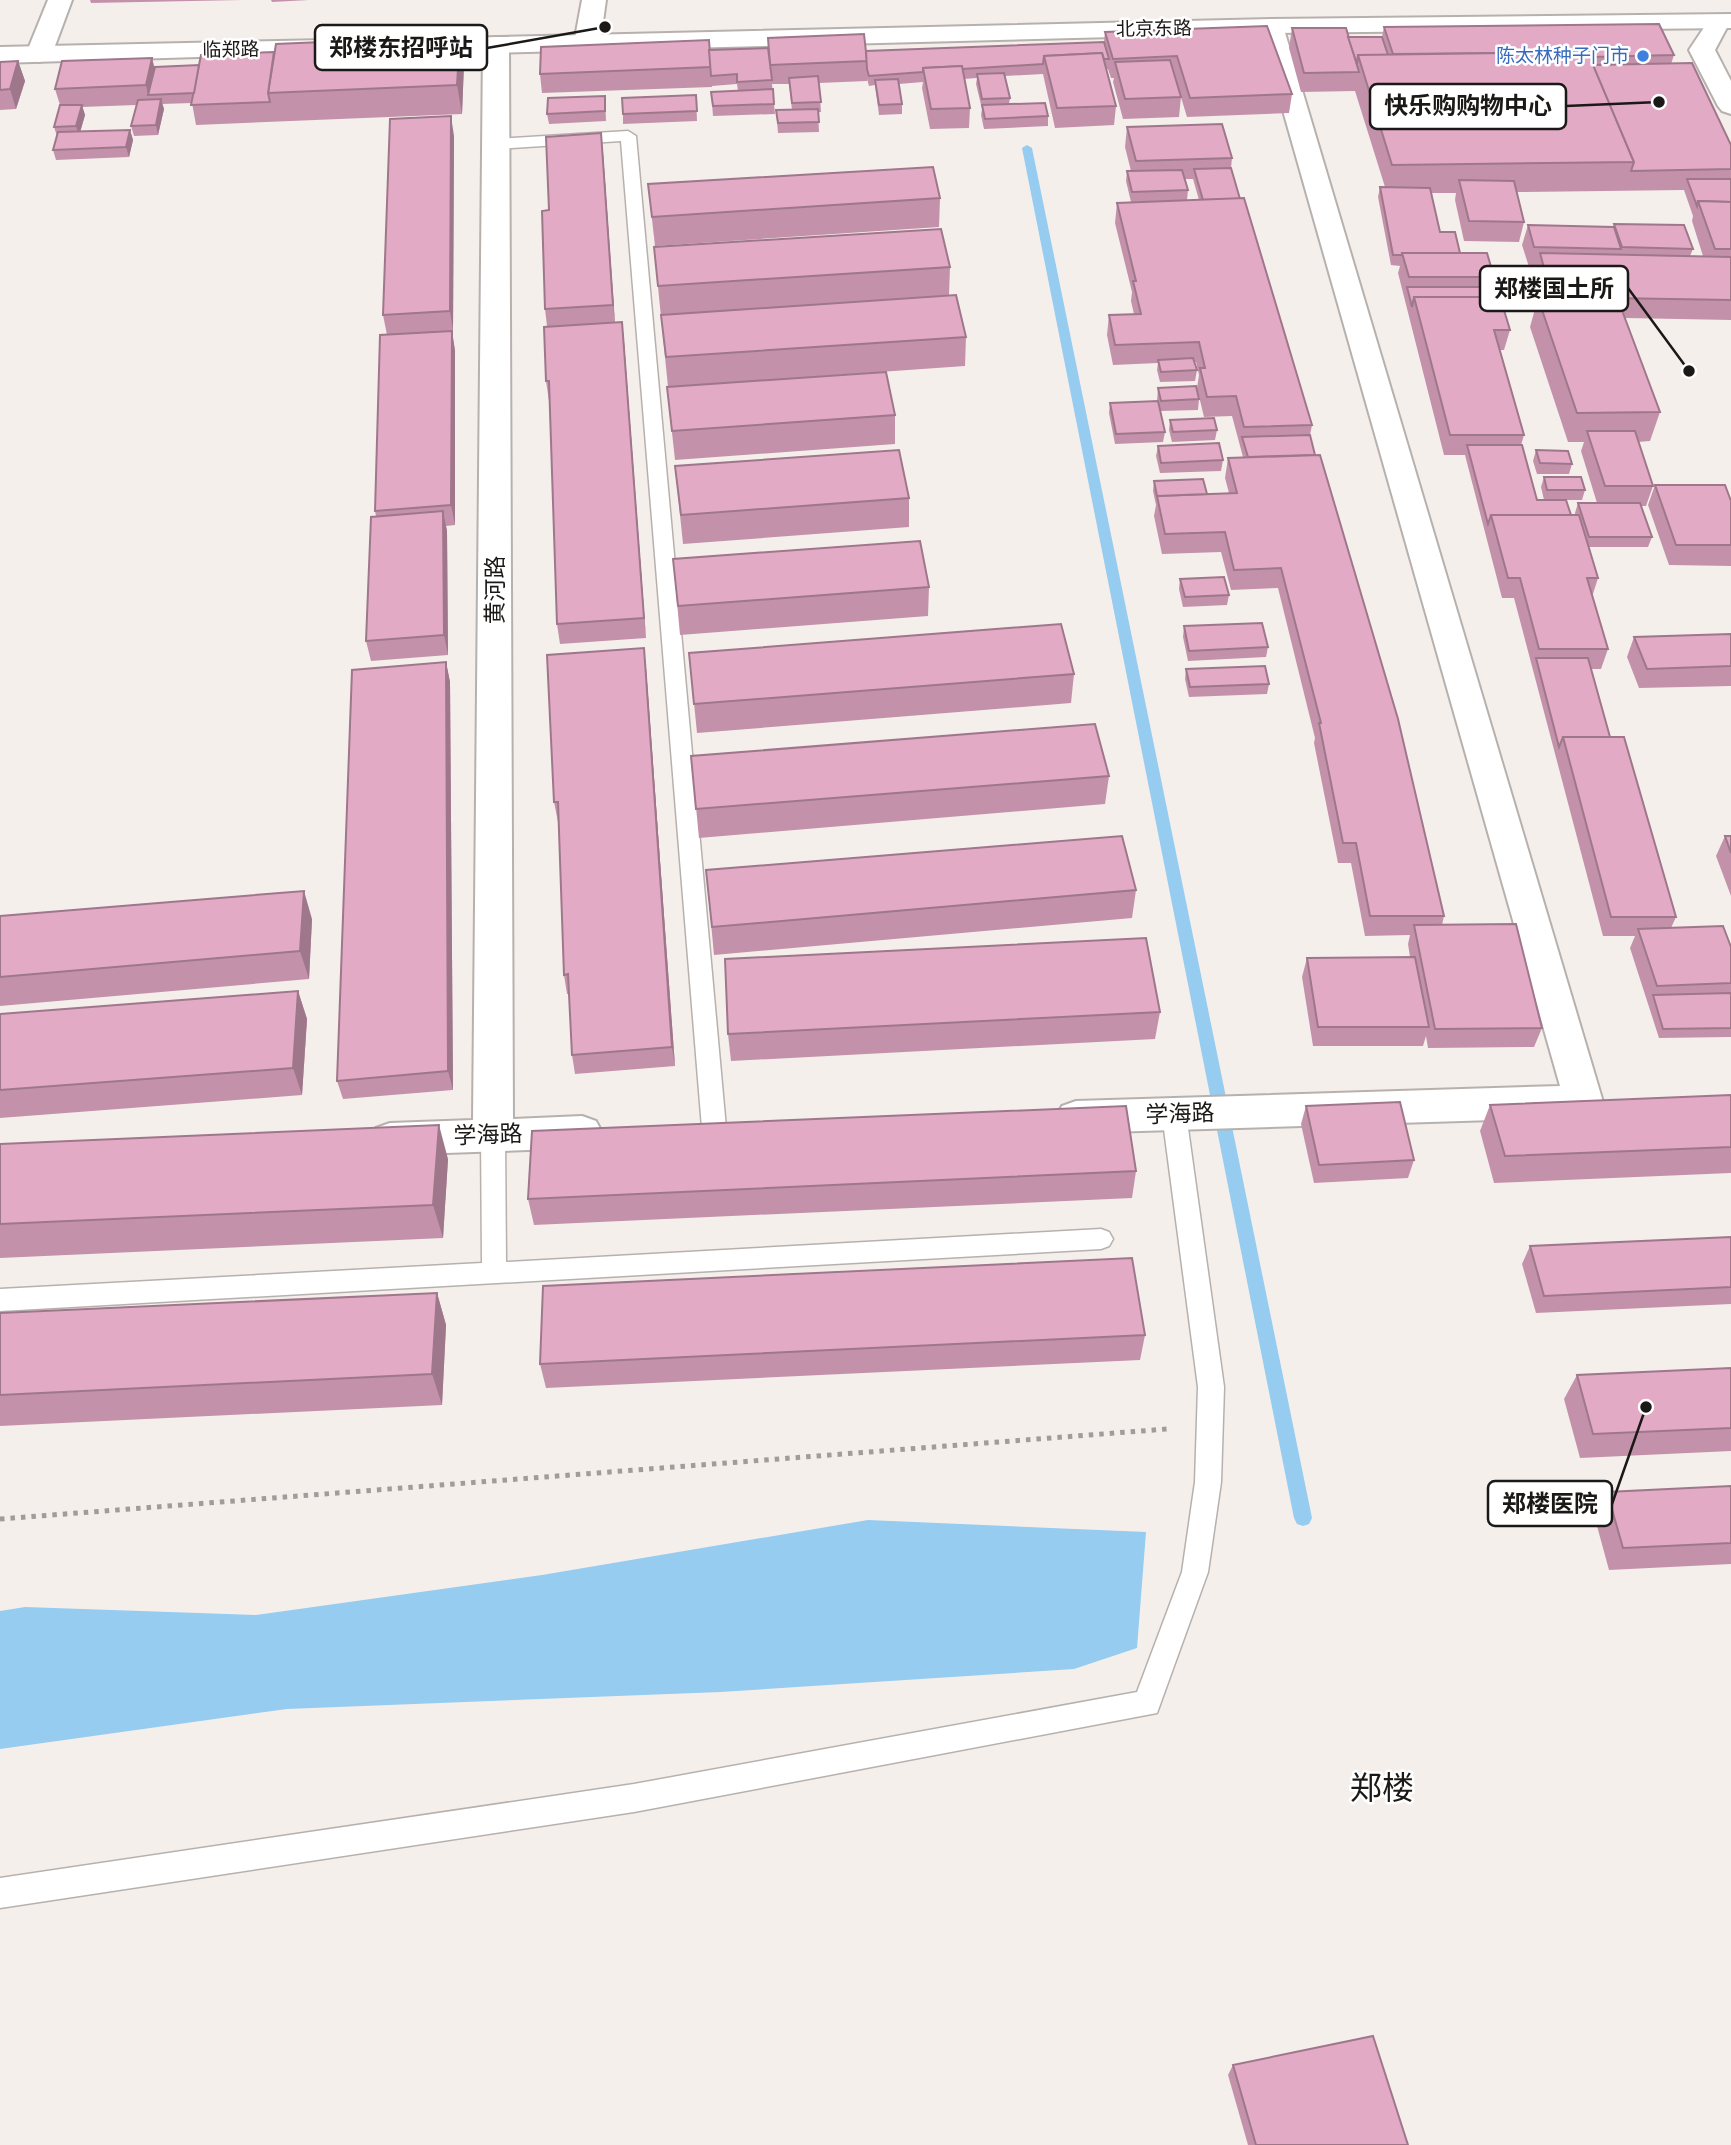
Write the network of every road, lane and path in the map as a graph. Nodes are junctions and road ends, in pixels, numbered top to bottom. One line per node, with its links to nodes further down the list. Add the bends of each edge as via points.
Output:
1 (60, 0): 9 (street)
2 (594, 0): 5 (street)
3 (1726, 14): 4 (street, 北京东路); 11 (street, via 1702,50)
4 (1271, 26): 5 (street, 北京东路); 14 (street)
5 (587, 43): 6 (street)
6 (496, 45): 7 (street); 12 (street, 黄河路)
7 (385, 47)
8 (344, 48): 9 (street, 临郑路)
9 (39, 54): 10 (street, 临郑路)
10 (0, 55)
11 (1731, 106)
12 (496, 144): 18 (lane, via 628,136); 21 (street, 黄河路)
13 (1624, 1100): 14 (street, 学海路)
14 (1584, 1102): 15 (street, 学海路)
15 (1186, 1114): 16 (street, 学海路); 26 (lane, via 1211,1387)
16 (1035, 1118)
17 (756, 1126): 18 (street)
18 (714, 1128): 19 (street)
19 (672, 1129)
20 (617, 1131): 21 (street, 学海路)
21 (493, 1135): 22 (street, 学海路); 24 (lane)
22 (356, 1141)
23 (1101, 1239): 24 (lane)
24 (494, 1272): 25 (lane)
25 (0, 1300)
26 (1210, 1425): 27 (path); 28 (lane, via 1208,1482 1195,1572 1147,1704 634,1798)
27 (0, 1520)
28 (0, 1893)

